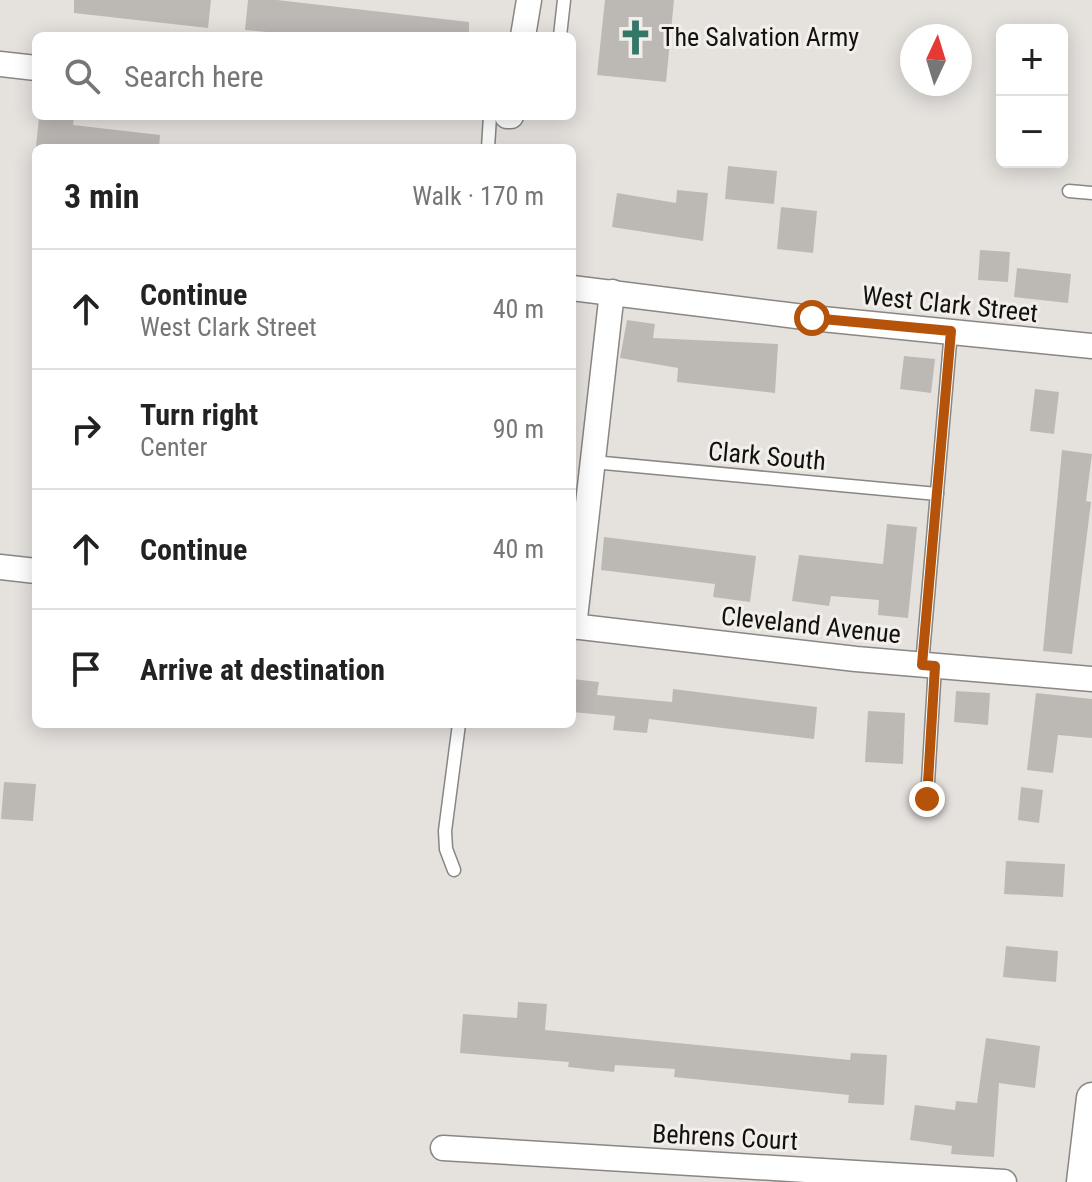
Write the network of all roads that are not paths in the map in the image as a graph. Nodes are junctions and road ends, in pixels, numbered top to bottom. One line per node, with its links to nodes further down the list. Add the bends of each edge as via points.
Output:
1 (529, 0): 3 (street)
2 (564, 0): 4 (lane)
3 (524, 32)
4 (560, 32)
5 (0, 64): 6 (street)
6 (32, 68)
7 (490, 120): 8 (lane)
8 (488, 144)
9 (1069, 191): 10 (lane)
10 (1092, 193)
11 (576, 288): 12 (street, West Clark Street)
12 (612, 292): 13 (street, West Clark Street); 15 (street)
13 (951, 331): 14 (street, West Clark Street); 16 (lane)
14 (1092, 346)
15 (593, 462): 16 (lane, Clark South); 19 (street)
16 (937, 494): 21 (lane)
17 (0, 567): 18 (street)
18 (32, 571)
19 (576, 601)
20 (576, 626): 21 (street, Cleveland Avenue)
21 (929, 666): 22 (street, Cleveland Avenue); 24 (lane)
22 (1092, 679)
23 (458, 728): 25 (lane, via 445,831)
24 (927, 799)
25 (454, 870)
26 (1092, 1098): 29 (street)
27 (443, 1148): 28 (street, Behrens Court)
28 (1004, 1182)
29 (1082, 1182)

